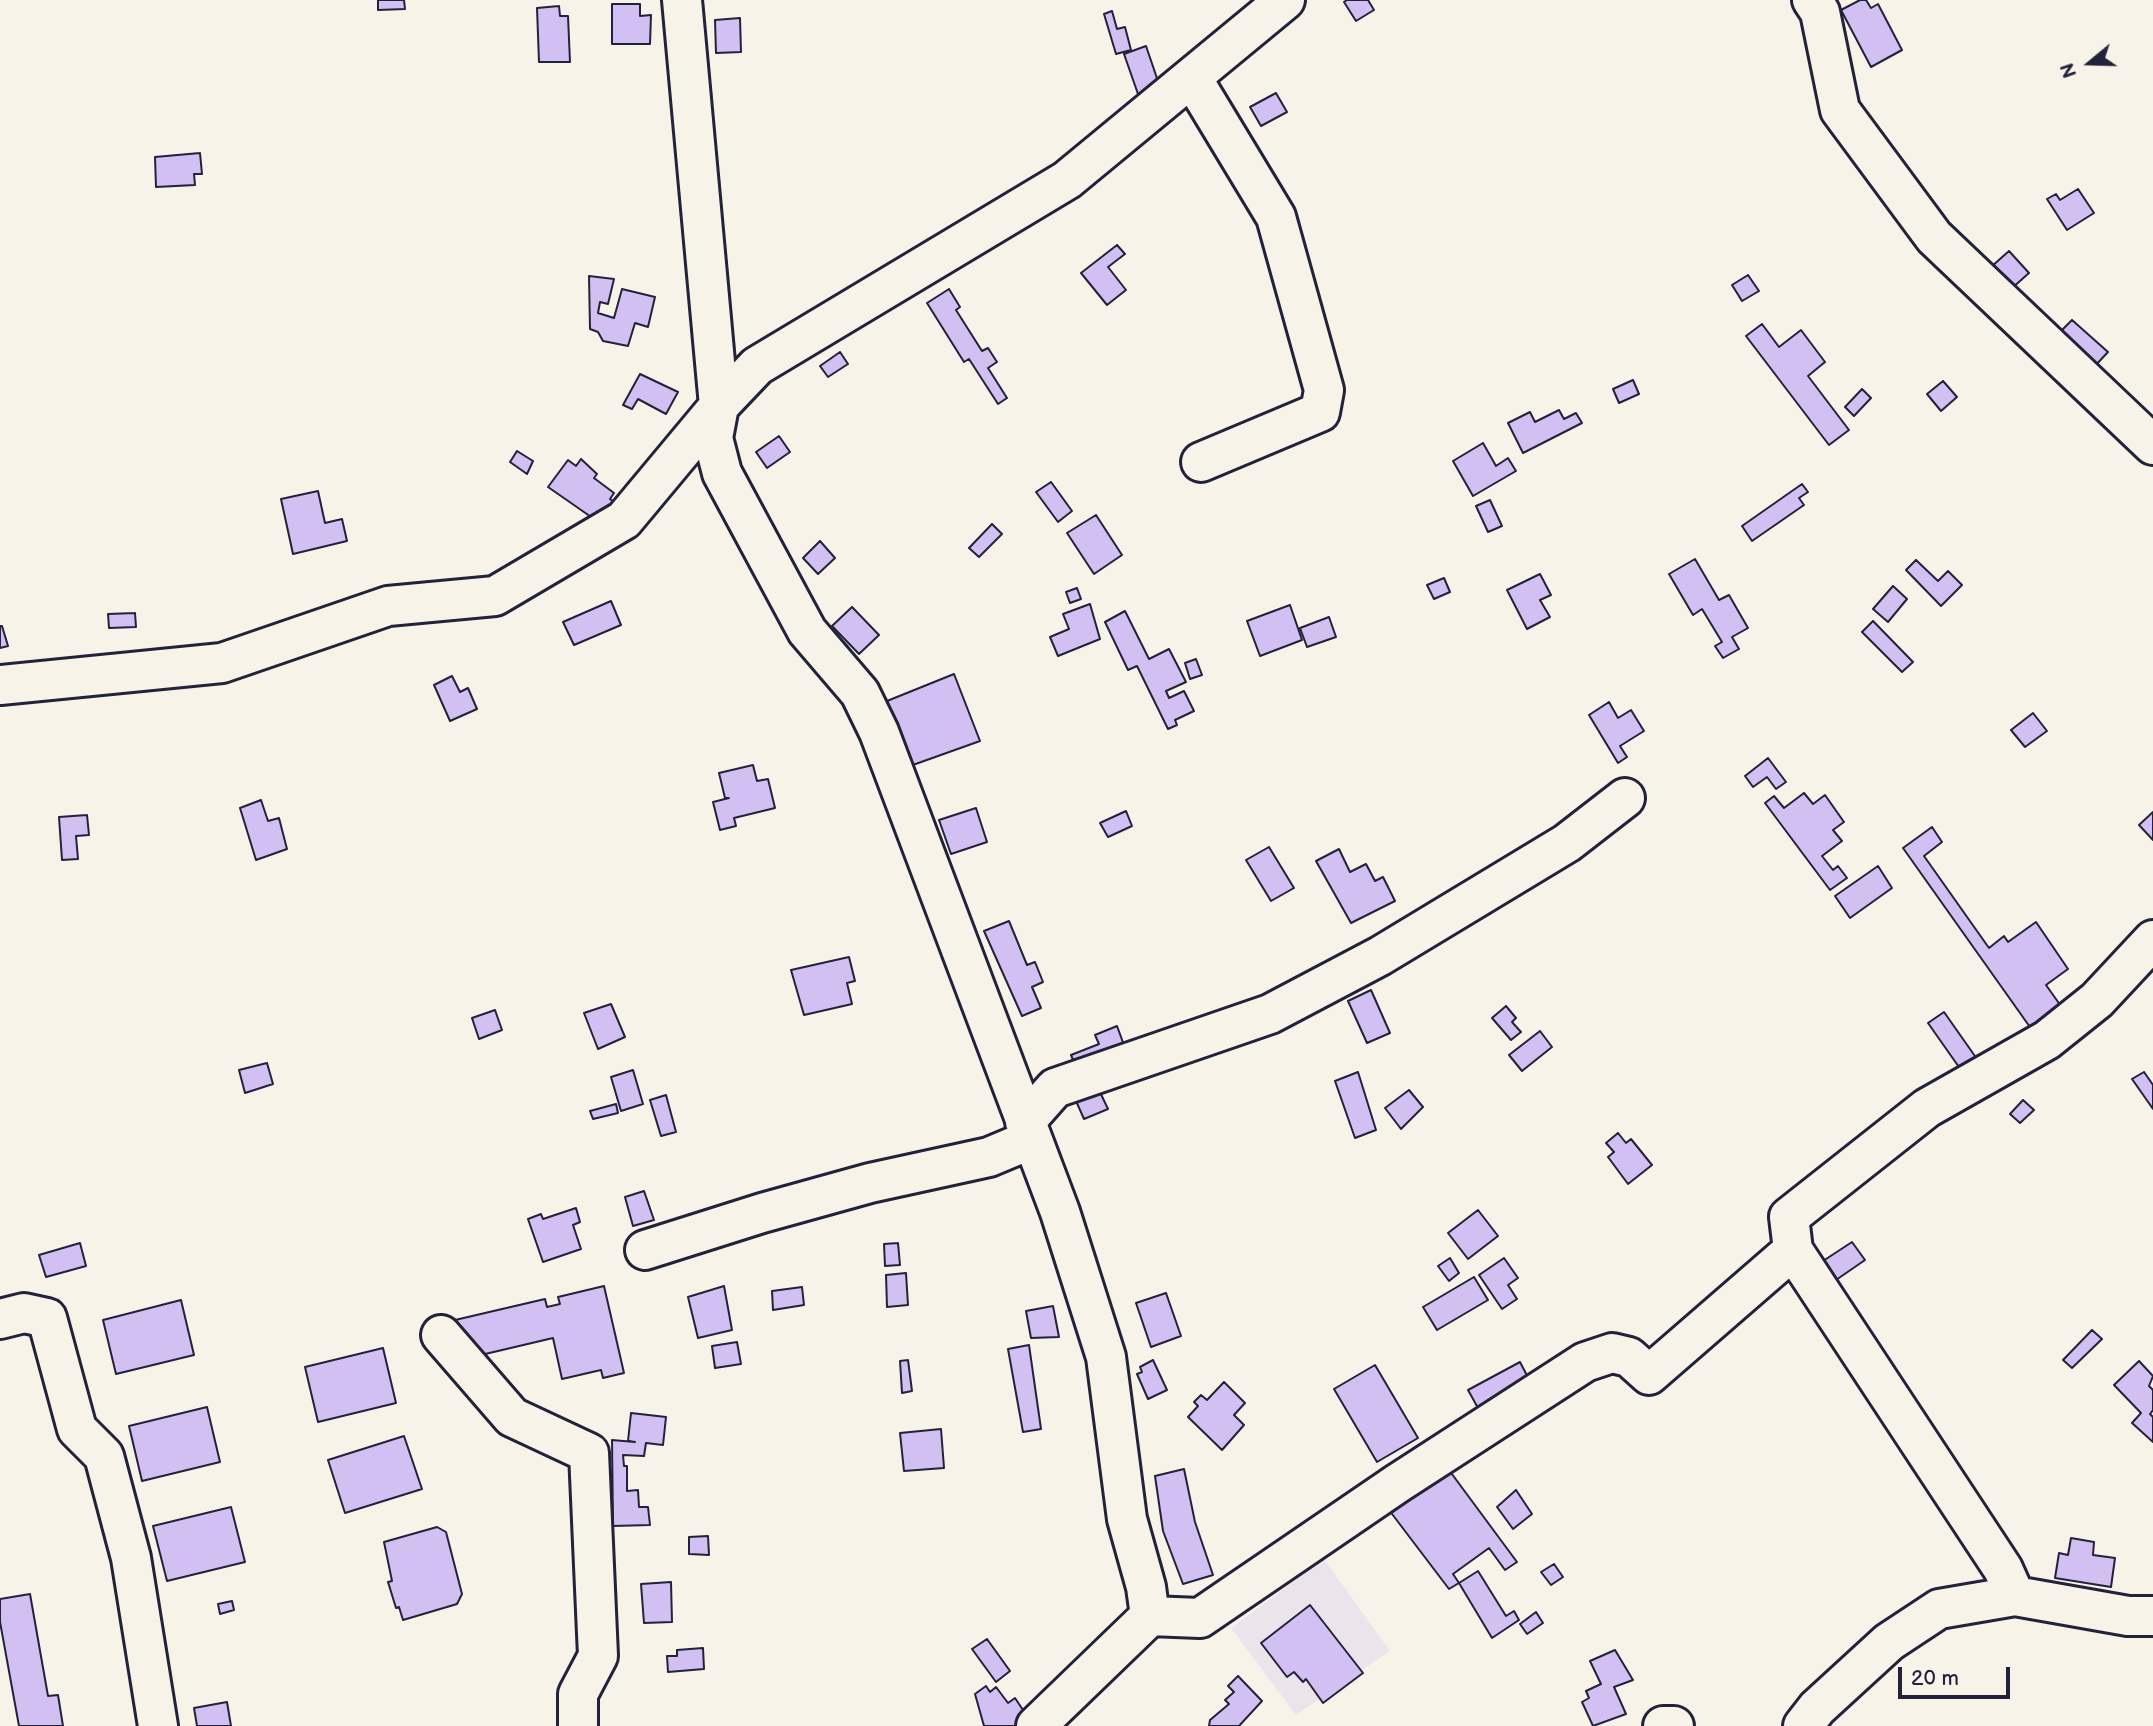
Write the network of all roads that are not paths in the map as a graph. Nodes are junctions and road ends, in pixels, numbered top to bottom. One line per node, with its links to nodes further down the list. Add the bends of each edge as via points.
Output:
1 (682, 0): 5 (street)
2 (1285, 0): 4 (street)
3 (1812, 0): 6 (street, via 1820,12 1840,110 1934,237)
4 (1192, 78): 5 (street, via 1067,180 757,366); 7 (street, via 1276,217 1324,390 1320,412)
5 (719, 406): 8 (street, via 624,520 495,596 388,606 222,663); 11 (street, via 713,438 722,474 807,631 860,694 879,732)
6 (2153, 445)
7 (1201, 463)
8 (0, 685)
9 (1625, 798): 11 (street, via 1567,843 1380,956 1269,1014 1055,1088)
10 (2153, 940): 13 (street, via 2097,1000 2047,1040 1927,1108 1789,1217)
11 (1028, 1130): 12 (street, via 989,1157 870,1183); 17 (street, via 1086,1287 1106,1357 1127,1519)
12 (645, 1250)
13 (1793, 1250): 16 (street, via 2003,1569); 17 (street, via 1649,1375 1629,1357 1612,1353 1585,1362 1200,1618)
14 (0, 1319): 19 (street, via 24,1313 47,1318 77,1429 104,1456 131,1558)
15 (441, 1335): 20 (street, via 512,1417 589,1453 598,1656 578,1694)
16 (2015, 1596): 18 (street, via 2128,1616); 24 (street, via 1940,1609 1889,1642)
17 (1150, 1616): 21 (street)
18 (2153, 1616)
19 (159, 1726)
20 (578, 1726)
21 (1036, 1726)
22 (1663, 1726): 23 (street)
23 (1674, 1726)
24 (1803, 1726)

